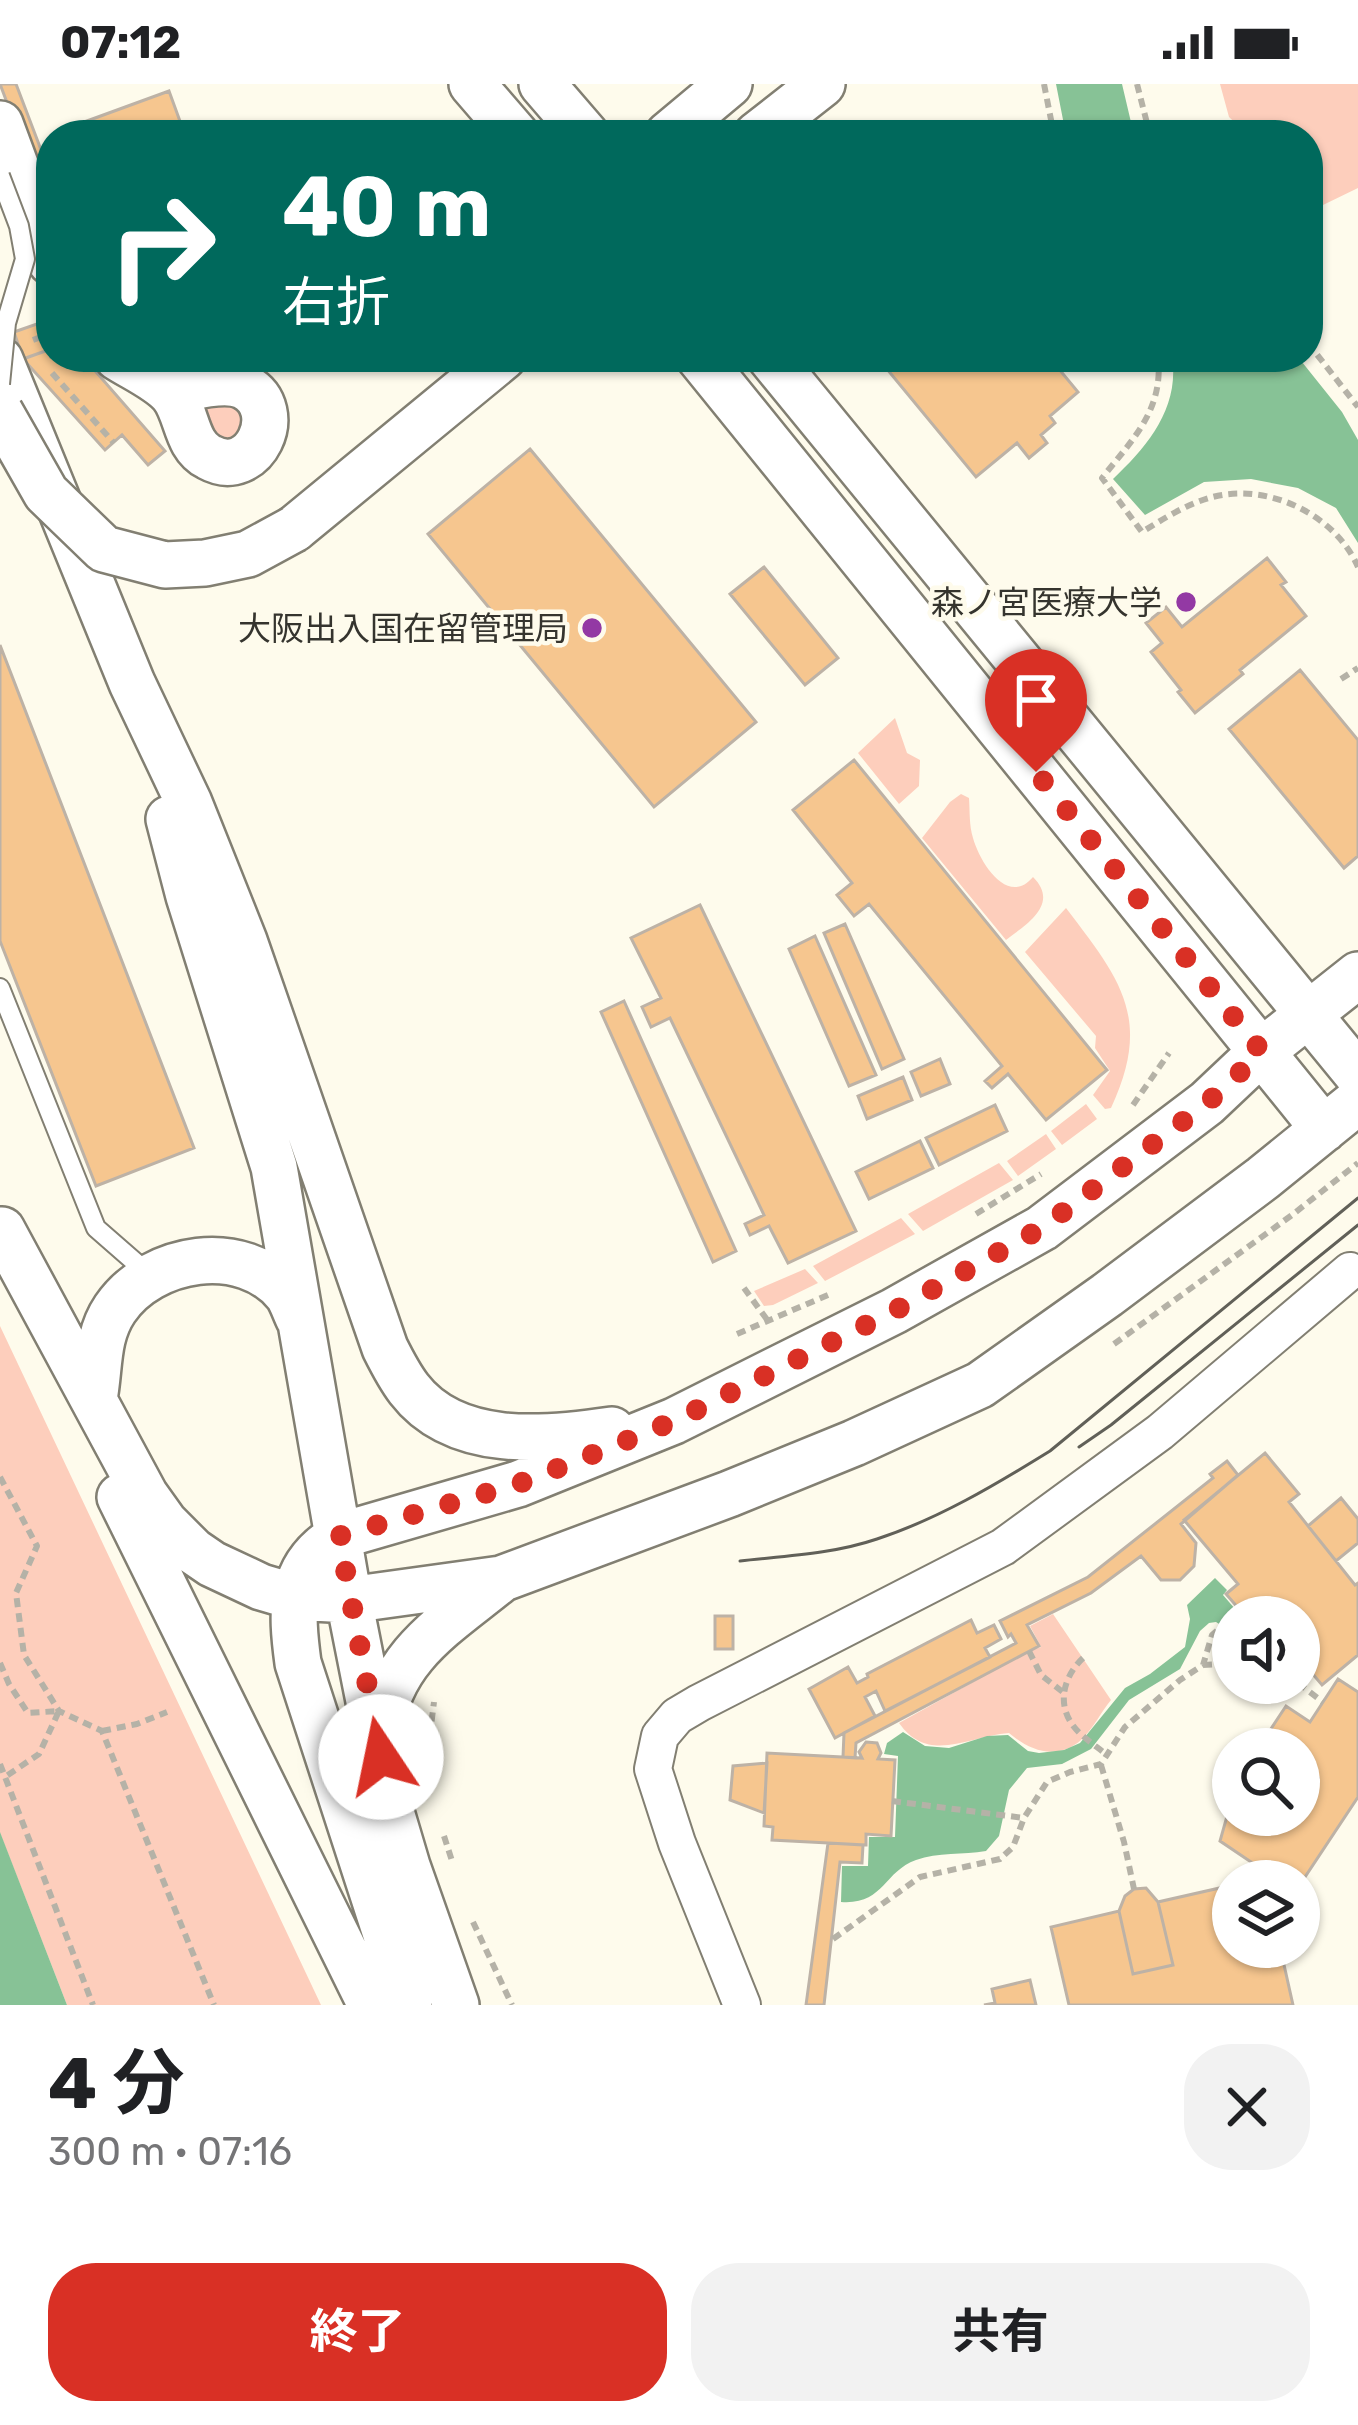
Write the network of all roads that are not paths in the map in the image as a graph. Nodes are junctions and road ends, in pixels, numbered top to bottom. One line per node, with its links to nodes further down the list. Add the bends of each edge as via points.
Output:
1 (472, 84): 5 (street)
2 (542, 84): 6 (street)
3 (729, 84): 7 (street)
4 (822, 84): 8 (street)
5 (503, 120)
6 (573, 120)
7 (686, 120)
8 (776, 120)
9 (0, 124): 11 (street)
10 (0, 176): 12 (lane, bridge, via 25,260)
11 (36, 221)
12 (2, 330): 17 (lane, bridge); 20 (street)
13 (140, 372): 18 (street)
14 (485, 372): 19 (street, bridge, via 294,529 248,554 205,563 165,565 104,549 46,493)
15 (711, 372): 24 (street)
16 (782, 372): 23 (street)
17 (0, 384)
18 (170, 391)
19 (0, 412)
20 (132, 683): 30 (street, via 274,1167); 32 (street, via 244,941 385,1348 410,1390 449,1424 507,1436)
21 (1358, 975): 23 (street)
22 (0, 988): 29 (lane, via 96,1228)
23 (1307, 1016): 24 (street); 25 (street)
24 (1262, 1052): 26 (street); 32 (street, via 1042,1228)
25 (1358, 1075)
26 (1341, 1115): 34 (street, via 980,1385 854,1444)
27 (1, 1227): 31 (street); 39 (street, via 78,1411)
28 (1350, 1271): 43 (street, via 1160,1432 1003,1547 699,1703 660,1736 653,1769)
29 (151, 1276): 30 (street, via 186,1262 241,1266 288,1295); 31 (street, via 109,1320)
30 (303, 1328): 33 (street)
31 (94, 1399): 35 (street, via 145,1495 193,1551 229,1574)
32 (674, 1421): 33 (street, via 518,1484)
33 (339, 1536): 35 (street, via 314,1554); 36 (street)
34 (501, 1579): 36 (street); 37 (street, via 405,1663 382,1717)
35 (295, 1597): 36 (street); 40 (street, via 303,1684)
36 (349, 1600): 37 (street)
37 (381, 1757): 38 (street)
38 (407, 1866): 41 (street); 42 (street)
39 (371, 2005)
40 (409, 2005)
41 (456, 2005)
42 (486, 2005)
43 (742, 2005)

